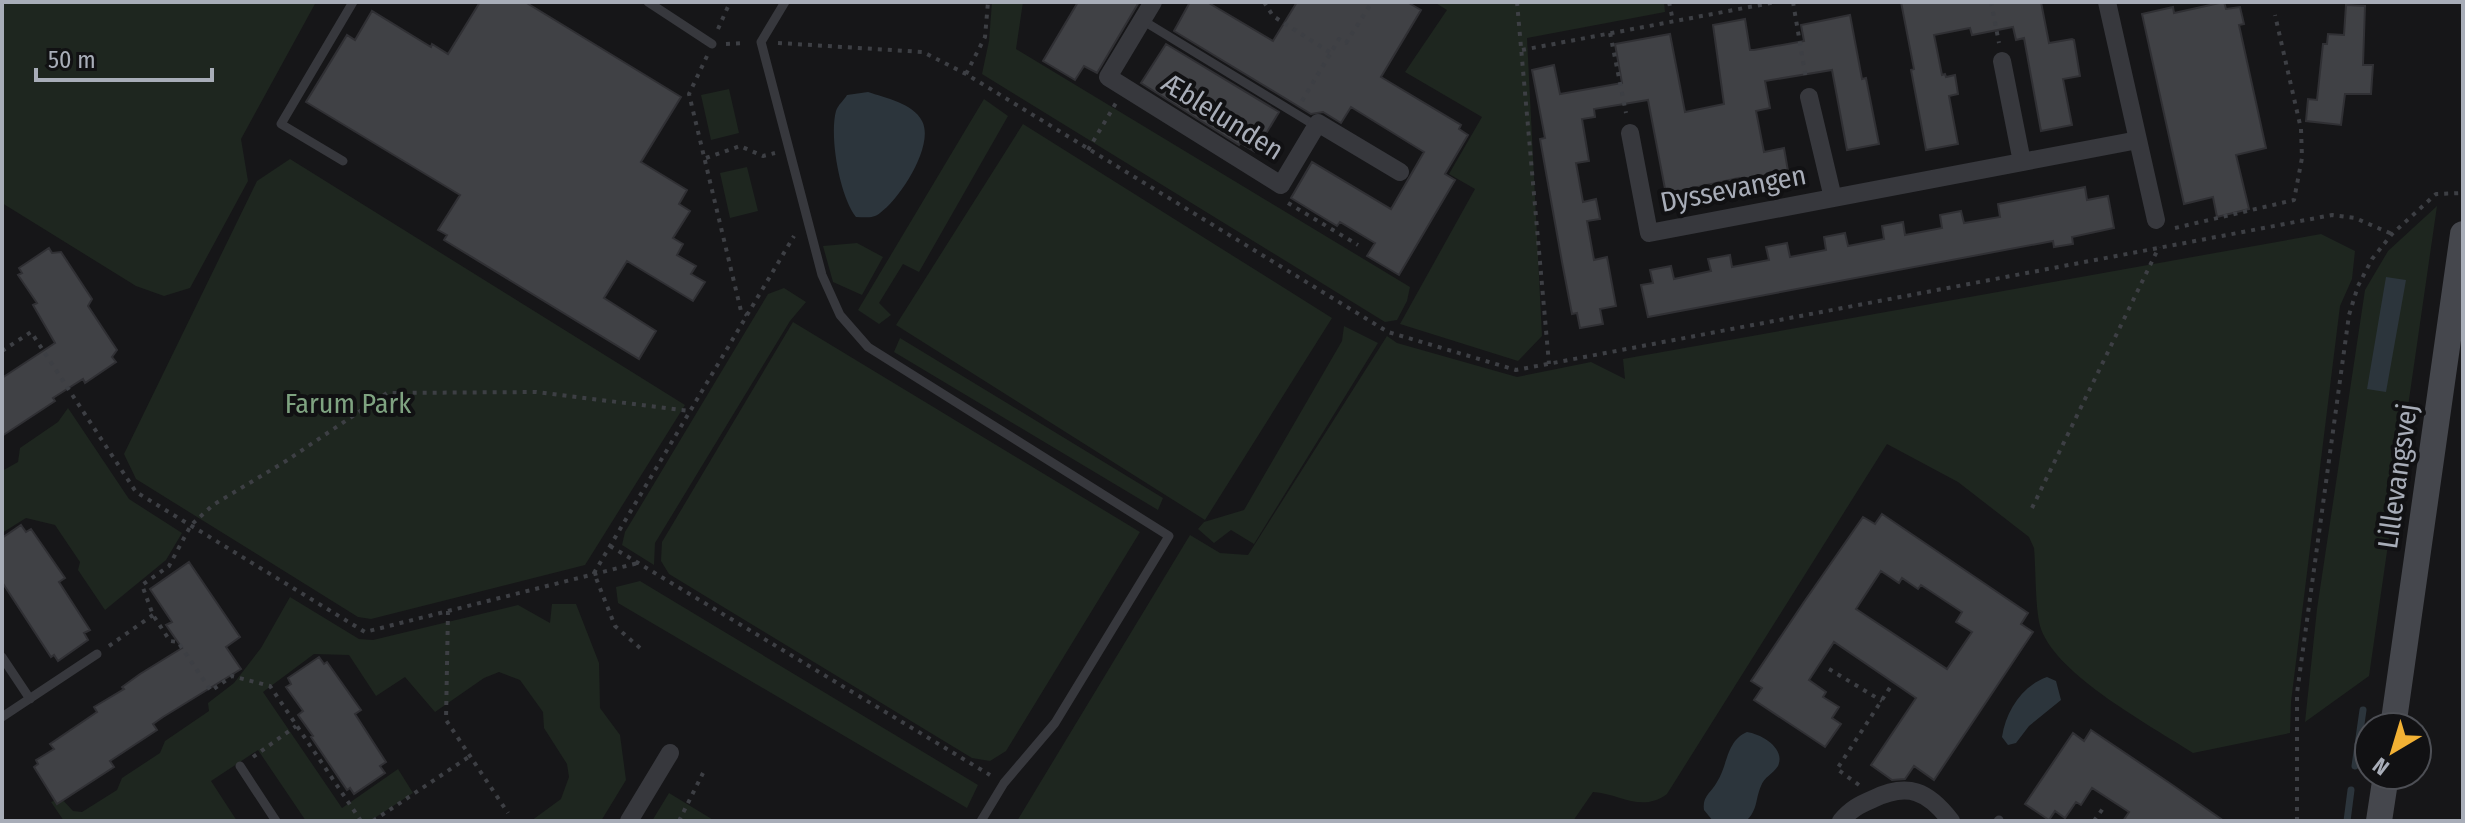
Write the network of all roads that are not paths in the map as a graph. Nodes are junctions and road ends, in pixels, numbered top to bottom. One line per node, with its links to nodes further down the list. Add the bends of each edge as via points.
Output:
1 (353, 2): 13 (lane, via 281,124)
2 (648, 2): 7 (lane)
3 (785, 2): 29 (lane, via 761,42 822,275 840,315 868,347 1169,536 1055,723 1004,783)
4 (1153, 2): 6 (street, Æblelunden)
5 (2107, 2): 12 (street)
6 (1142, 20): 10 (lane); 10 (street, Æblelunden, via 1108,77 1281,185)
7 (712, 44)
8 (2002, 61): 14 (street)
9 (1809, 97): 16 (street, Dyssevangen)
10 (1316, 126): 15 (street, Æblelunden)
11 (1630, 133): 16 (street, Dyssevangen, via 1649,233)
12 (2138, 140): 14 (street, Dyssevangen); 17 (street)
13 (343, 161)
14 (2022, 162): 16 (street, Dyssevangen)
15 (1400, 172)
16 (1833, 198)
17 (2164, 224)
18 (2463, 234): 22 (street, Lillevangsvej)
19 (97, 654): 21 (lane)
20 (2, 657): 21 (lane)
21 (30, 699): 23 (lane)
22 (2395, 711)
23 (2, 717)
24 (670, 753): 28 (street)
25 (240, 766): 27 (lane)
26 (2384, 791): 32 (street)
27 (276, 821)
28 (629, 821)
29 (981, 821)
30 (1841, 821): 31 (street, via 1851,809 1902,788 1921,792)
31 (1951, 821)
32 (2379, 821)

